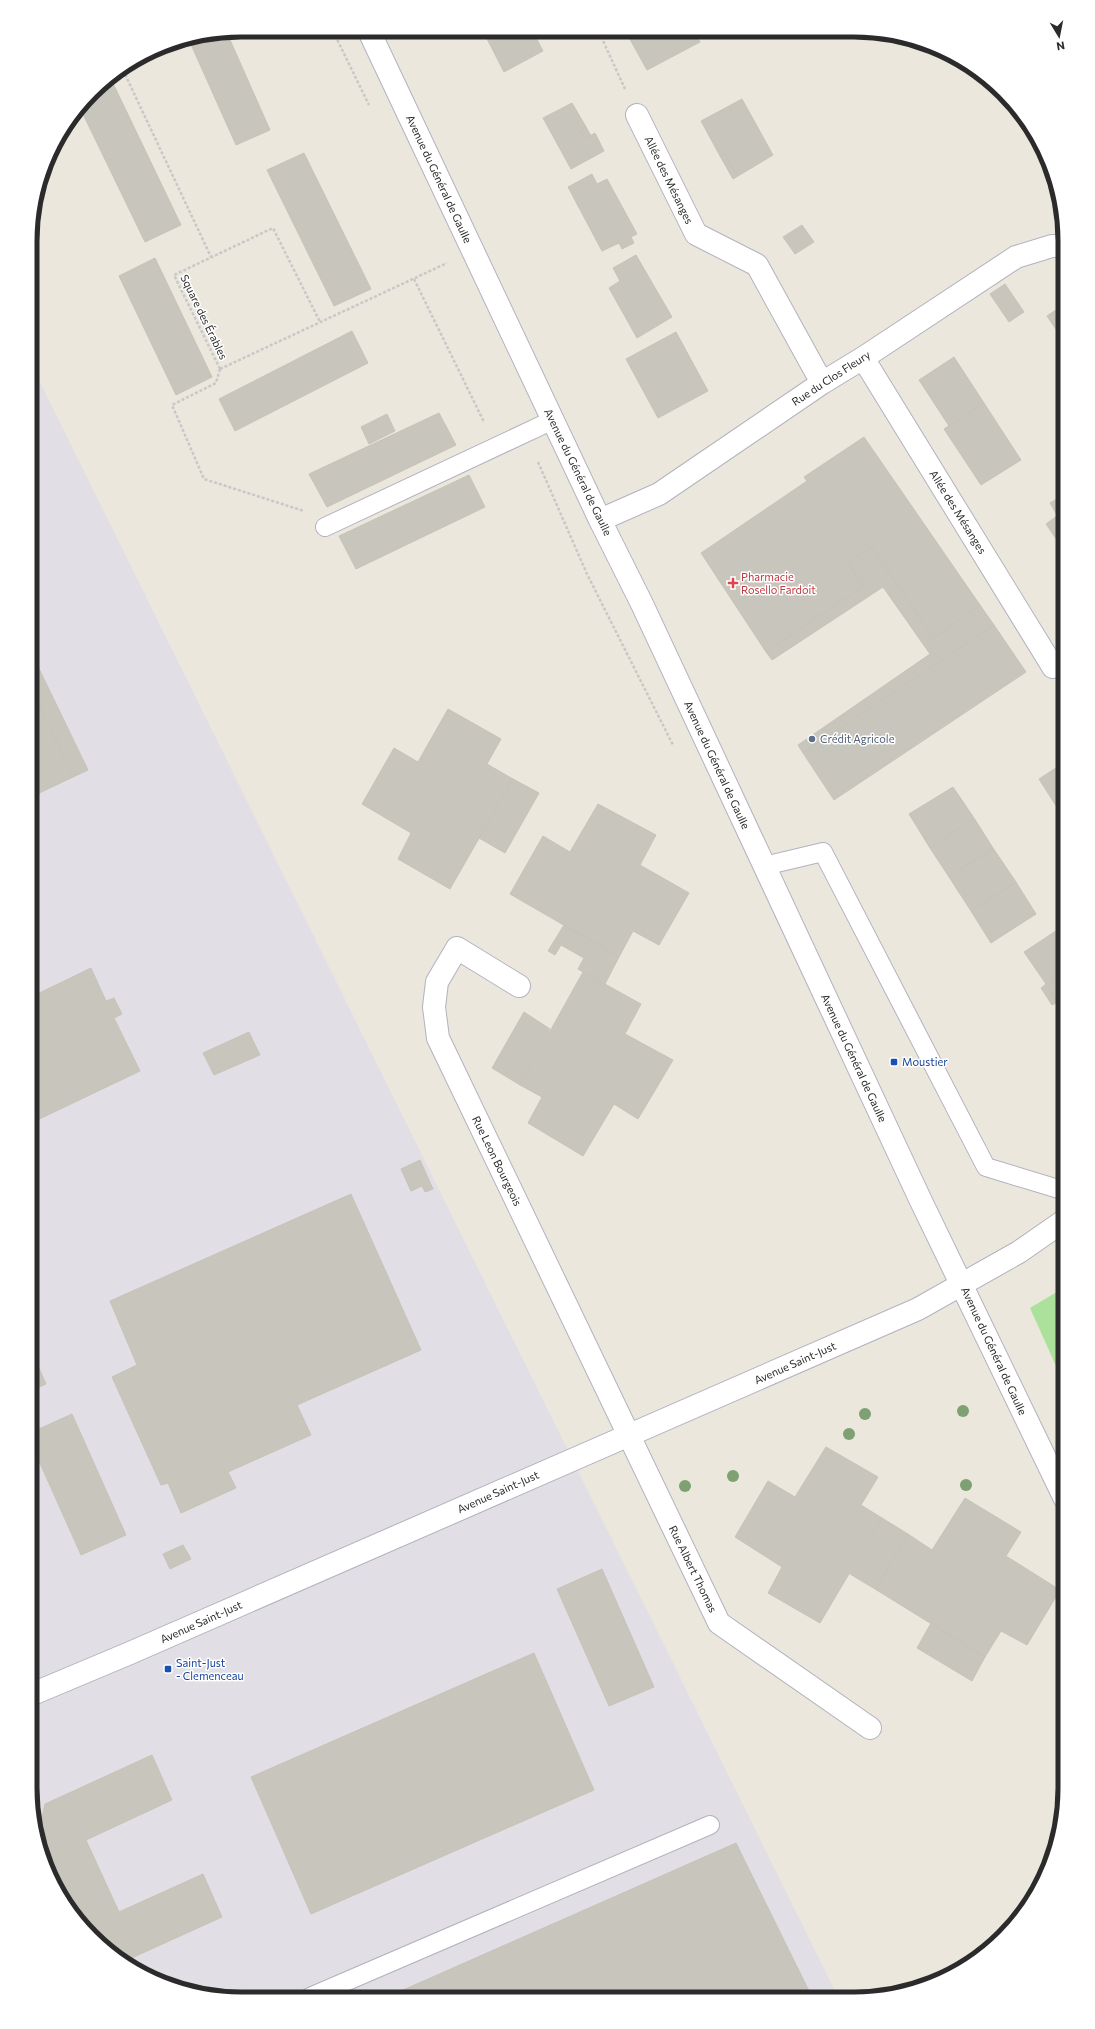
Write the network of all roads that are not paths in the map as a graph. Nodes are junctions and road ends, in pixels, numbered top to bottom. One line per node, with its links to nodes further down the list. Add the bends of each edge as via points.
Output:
1 (372, 37): 6 (street, Avenue du Général de Gaulle)
2 (637, 115): 5 (street, Allée des Mésanges, via 696,234 757,265)
3 (1058, 246): 4 (street, Rue du Clos Fleury, via 1016,257)
4 (863, 358): 5 (street, Rue du Clos Fleury); 9 (street, Allée des Mésanges)
5 (822, 382): 7 (street, Rue du Clos Fleury, via 659,494)
6 (553, 420): 7 (street, Avenue du Général de Gaulle); 8 (lane)
7 (600, 520): 10 (street, Avenue du Général de Gaulle)
8 (325, 527)
9 (1053, 667)
10 (764, 866): 12 (lane, via 823,852 986,1167); 14 (street, Avenue du Général de Gaulle)
11 (520, 986): 15 (street, Rue Leon Bourgeois, via 457,948 437,982 434,1007 438,1038)
12 (1058, 1189)
13 (1058, 1225): 14 (street, Avenue Saint-Just, via 1019,1252)
14 (962, 1284): 15 (street, Avenue Saint-Just, via 918,1309); 16 (street, Avenue du Général de Gaulle)
15 (629, 1435): 17 (street, Avenue Saint-Just); 18 (street, Rue Albert Thomas, via 719,1622)
16 (1058, 1484)
17 (37, 1692)
18 (870, 1728)
19 (710, 1825): 20 (lane)
20 (322, 1992)

